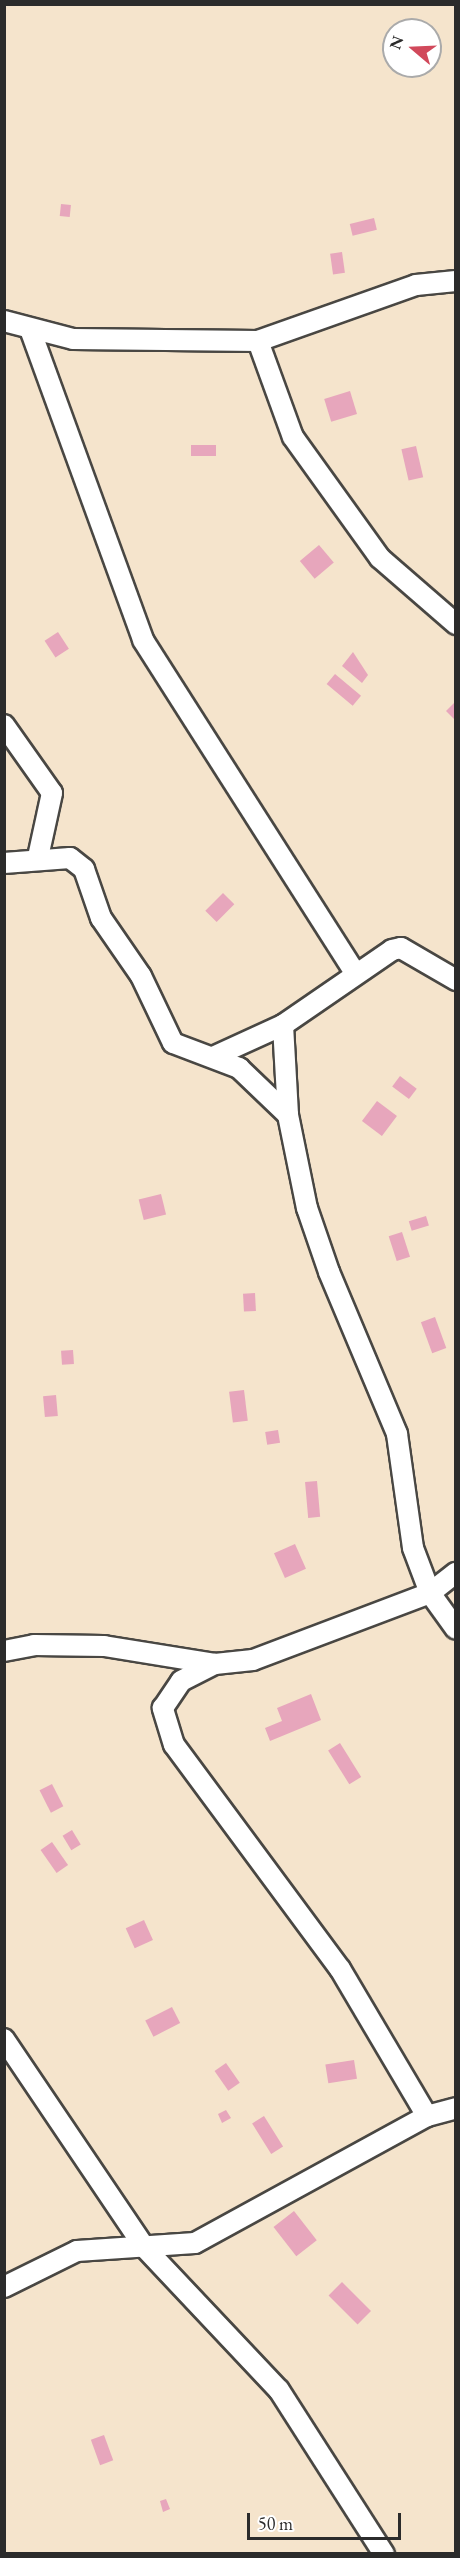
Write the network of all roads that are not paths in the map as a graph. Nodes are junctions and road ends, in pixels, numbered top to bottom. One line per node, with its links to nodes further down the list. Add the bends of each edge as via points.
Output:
1 (456, 280): 4 (street, via 416,285)
2 (4, 321): 3 (street)
3 (30, 329): 4 (street, via 73,339); 9 (street, via 143,640)
4 (258, 341): 5 (street, via 293,437 380,558)
5 (456, 624)
6 (4, 725): 7 (street, via 52,794)
7 (38, 857): 8 (street); 12 (street, via 70,858 84,869 101,918 141,976 159,1023 173,1043)
8 (4, 863)
9 (356, 974): 10 (street, via 401,948); 11 (street)
10 (456, 980)
11 (283, 1025): 12 (street); 13 (street)
12 (215, 1056): 13 (street, via 239,1068)
13 (288, 1115): 15 (street, via 318,1240 397,1434 412,1548)
14 (456, 1573): 15 (street)
15 (430, 1593): 16 (street); 18 (street, via 316,1640 253,1660)
16 (456, 1629)
17 (4, 1651): 18 (street, via 34,1645 104,1646)
18 (215, 1664): 21 (street, via 181,1682 163,1708 174,1745 340,1969)
19 (4, 2039): 22 (street)
20 (456, 2108): 21 (street)
21 (427, 2116): 22 (street, via 195,2243)
22 (145, 2248): 23 (street, via 108,2245 77,2251); 24 (street, via 279,2390)
23 (4, 2287)
24 (384, 2553)

